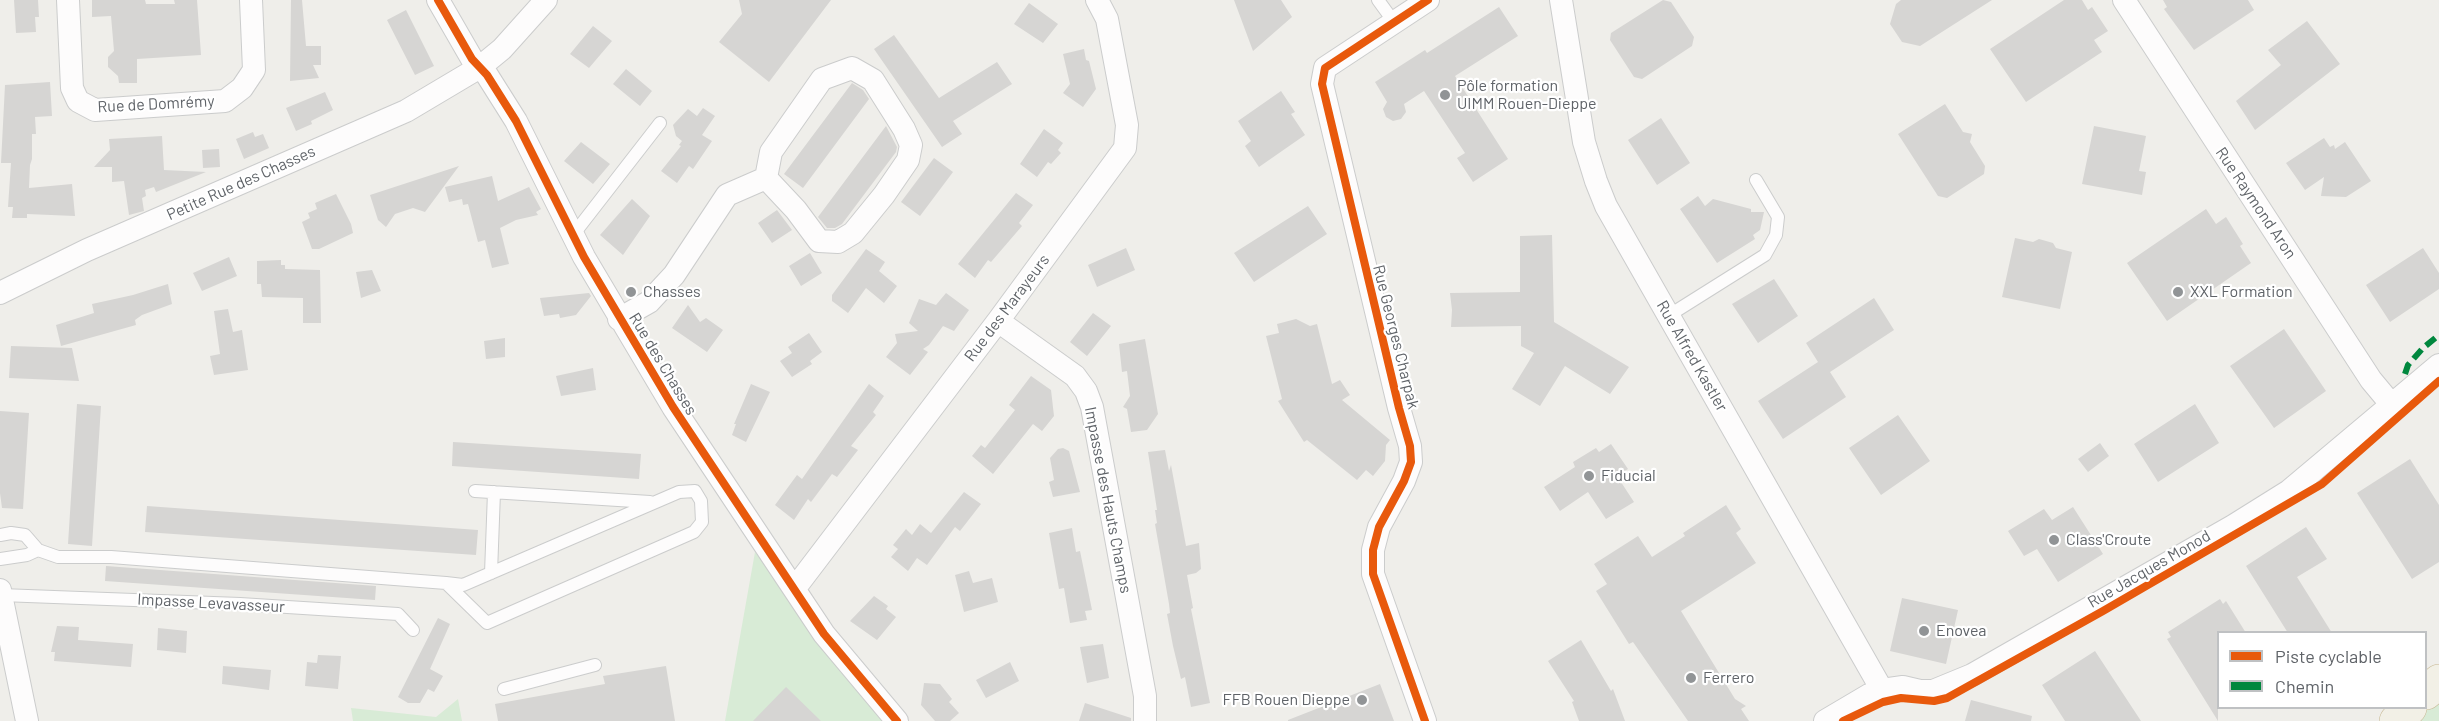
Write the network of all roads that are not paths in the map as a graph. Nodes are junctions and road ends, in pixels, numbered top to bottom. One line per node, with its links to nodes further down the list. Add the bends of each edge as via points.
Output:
1 (68, 0): 2 (street, Rue de Domrémy, via 72,88 78,101 95,110 225,101 254,70)
2 (251, 0)
3 (438, 0): 11 (street, Rue des Chasses)
4 (546, 0): 11 (street, Petite Rue des Chasses, via 502,49)
5 (1096, 0): 19 (street, Rue des Marayeurs, via 1107,19 1127,125 1125,148)
6 (1378, 0): 10 (lane)
7 (1428, 0): 10 (street, Rue Georges Charpak)
8 (1561, 0): 17 (street, Rue Alfred Kastler, via 1584,142 1596,181)
9 (2124, 0): 21 (street, Rue Raymond Aron, via 2371,380)
10 (1394, 22): 43 (street, Rue Georges Charpak, via 1325,68 1322,84 1410,446 1411,462 1404,481 1379,526 1373,574)
11 (480, 67): 15 (street, Rue des Chasses, via 516,121); 16 (street, Petite Rue des Chasses, via 406,111 87,250)
12 (660, 123): 15 (lane)
13 (766, 178): 13 (street, via 819,241 838,242 853,233 884,195 908,160 911,145 873,80 852,69 822,79 771,152); 18 (street, Rue des Chasses, via 727,195 674,275 649,302)
14 (1756, 180): 17 (lane, via 1778,217 1776,235 1765,255)
15 (573, 235): 18 (street, Rue des Chasses)
16 (0, 293)
17 (1668, 316): 37 (street, Rue Alfred Kastler)
18 (619, 319): 30 (street, Rue des Chasses, via 672,407)
19 (998, 321): 30 (street, Rue des Marayeurs); 42 (street, Impasse des Hauts Champs, via 1075,376 1086,391 1144,696)
20 (2439, 365): 21 (street, Rue Jacques Monod)
21 (2391, 404): 37 (street, Rue Jacques Monod, via 2289,491 1972,675 1933,691 1904,687)
22 (475, 491): 23 (lane)
23 (494, 492): 24 (lane); 28 (lane)
24 (654, 502): 28 (lane); 29 (lane, via 679,492 695,491 701,501 702,522 694,532 487,623)
25 (0, 535): 26 (lane, via 25,535)
26 (38, 550): 27 (lane); 29 (lane, via 58,557 111,557)
27 (0, 559)
28 (491, 573): 29 (lane, via 463,585)
29 (446, 583)
30 (795, 588): 41 (street, Rue des Chasses, via 834,648)
31 (1, 592): 32 (lane, Impasse Levavasseur, via 398,614); 33 (street)
32 (413, 630)
33 (5, 640): 40 (street)
34 (596, 665): 36 (lane)
35 (2439, 681): 38 (highway)
36 (504, 689)
37 (1882, 690): 44 (street, Rue Jacques Monod)
38 (2427, 692)
39 (2409, 709): 45 (highway)
40 (27, 721)
41 (897, 721)
42 (1145, 721)
43 (1425, 721)
44 (1825, 721)
45 (2396, 721)

